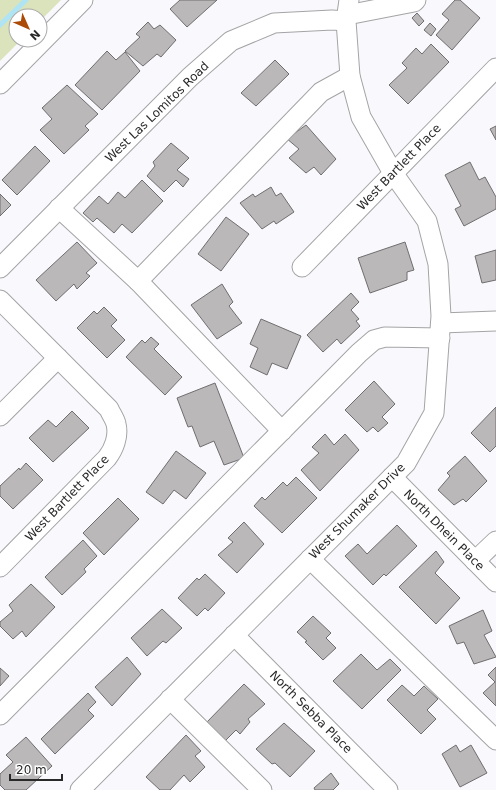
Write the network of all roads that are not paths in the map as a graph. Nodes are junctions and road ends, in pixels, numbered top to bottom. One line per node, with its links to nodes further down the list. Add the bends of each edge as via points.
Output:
1 (83, 0): 6 (street)
2 (416, 0): 3 (street, West Las Lomitos Road)
3 (347, 12): 5 (street, West Shumaker Drive); 8 (street, West Las Lomitos Road, via 332,20 274,23 231,41 190,77)
4 (496, 68): 7 (street, West Bartlett Place)
5 (350, 76): 7 (street, West Shumaker Drive, via 361,117); 11 (street, via 321,92)
6 (0, 84)
7 (393, 173): 9 (street, West Bartlett Place); 14 (street, West Shumaker Drive, via 427,221 438,264 442,316)
8 (59, 208): 10 (street, West Las Lomitos Road); 11 (street)
9 (302, 267)
10 (0, 268)
11 (138, 282): 17 (street)
12 (0, 300): 15 (street, West Bartlett Place)
13 (496, 321): 14 (street)
14 (440, 331): 17 (street, via 374,340); 18 (street, West Shumaker Drive, via 434,413 406,463)
15 (58, 358): 16 (street); 22 (street, West Bartlett Place, via 109,409 116,425 124,429 117,435 114,448 107,458)
16 (0, 416)
17 (282, 431): 26 (street)
18 (392, 477): 20 (street, West Shumaker Drive); 21 (street, North Dhein Place)
19 (496, 541): 21 (street)
20 (310, 559): 24 (street, West Shumaker Drive); 27 (street)
21 (475, 561): 23 (street, North Dhein Place)
22 (0, 567)
23 (496, 582)
24 (234, 635): 25 (street, West Shumaker Drive); 30 (street, North Sebba Place)
25 (170, 699): 28 (street, West Shumaker Drive); 29 (street)
26 (0, 715)
27 (496, 740)
28 (88, 787)
29 (262, 790)
30 (388, 790)

